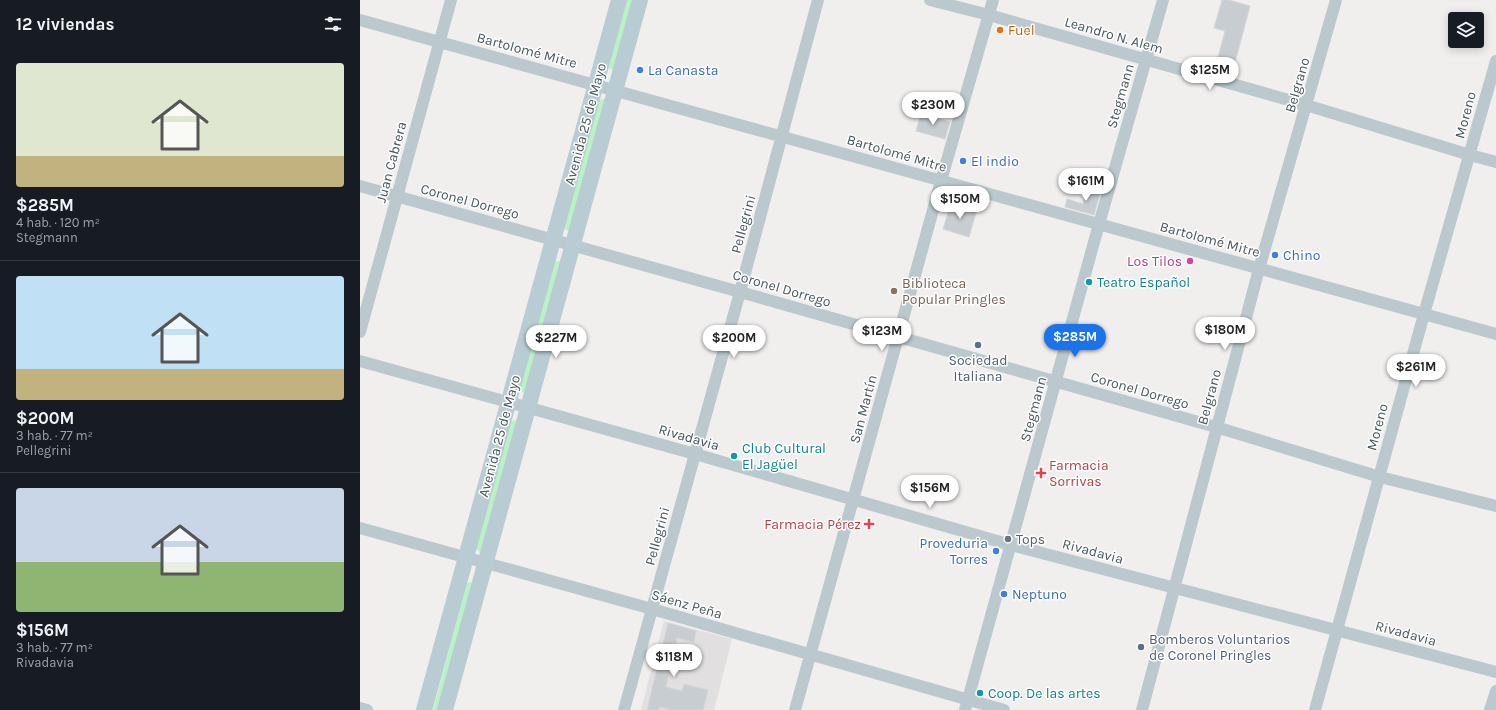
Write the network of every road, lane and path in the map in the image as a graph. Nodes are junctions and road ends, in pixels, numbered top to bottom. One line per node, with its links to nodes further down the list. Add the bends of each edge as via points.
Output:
1 (452, 0): 11 (street, Juan Cabrera)
2 (619, 0): 14 (main road, Avenida 25 de Mayo)
3 (640, 0): 15 (main road, Avenida 25 de Mayo)
4 (818, 0): 17 (street, Pellegrini)
5 (930, 0): 9 (street, Leandro N. Alem)
6 (993, 0): 9 (street, San Martín)
7 (1163, 0): 12 (street, Stegmann)
8 (1336, 0): 16 (street, Belgrano)
9 (989, 15): 12 (street, Leandro N. Alem); 20 (street, San Martín)
10 (360, 20): 11 (street, Bartolomé Mitre)
11 (440, 42): 14 (street, Bartolomé Mitre); 22 (street, Juan Cabrera)
12 (1146, 60): 16 (street, Leandro N. Alem); 23 (street, Stegmann)
13 (1496, 60): 18 (street, Moreno)
14 (596, 85): 15 (street, Bartolomé Mitre); 24 (main road, Avenida 25 de Mayo)
15 (616, 90): 17 (street, Bartolomé Mitre); 25 (main road, Avenida 25 de Mayo)
16 (1306, 106): 18 (street, Leandro N. Alem); 26 (street, Belgrano)
17 (782, 136): 20 (street, Bartolomé Mitre); 27 (street, Pellegrini)
18 (1470, 155): 19 (street, Leandro N. Alem); 28 (street, Moreno)
19 (1496, 162)
20 (941, 180): 23 (street, Bartolomé Mitre); 31 (street, San Martín)
21 (360, 186): 22 (street, Coronel Dorrego)
22 (397, 197): 24 (street, Coronel Dorrego); 29 (street, Juan Cabrera)
23 (1099, 224): 26 (street, Bartolomé Mitre); 33 (street, Stegmann)
24 (554, 239): 25 (street, Coronel Dorrego); 34 (main road, Avenida 25 de Mayo)
25 (573, 245): 27 (street, Coronel Dorrego); 35 (main road, Avenida 25 de Mayo)
26 (1259, 269): 28 (street, Bartolomé Mitre); 36 (street, Belgrano)
27 (740, 292): 31 (street, Coronel Dorrego); 37 (street, Pellegrini)
28 (1424, 314): 30 (street, Bartolomé Mitre); 38 (street, Moreno)
29 (360, 332)
30 (1496, 334)
31 (898, 337): 33 (street, Coronel Dorrego); 39 (street, San Martín)
32 (360, 361): 34 (street, Rivadavia)
33 (1056, 382): 36 (street, Coronel Dorrego); 42 (street, Stegmann)
34 (509, 402): 35 (street, Rivadavia); 43 (main road, Avenida 25 de Mayo)
35 (528, 407): 37 (street, Rivadavia); 44 (main road, Avenida 25 de Mayo)
36 (1216, 427): 38 (street, Coronel Dorrego); 45 (street, Belgrano)
37 (695, 454): 39 (street, Rivadavia); 46 (street, Pellegrini)
38 (1380, 477): 40 (street, Coronel Dorrego); 47 (street, Moreno)
39 (853, 499): 42 (street, Rivadavia); 48 (street, San Martín)
40 (1496, 506)
41 (360, 528): 43 (street, Sáenz Peña)
42 (1011, 545): 45 (street, Rivadavia); 51 (street, Stegmann)
43 (466, 557): 44 (street, Sáenz Peña); 54 (main road, Avenida 25 de Mayo)
44 (486, 562): 46 (street, Sáenz Peña); 55 (main road, Avenida 25 de Mayo)
45 (1176, 588): 47 (street, Rivadavia); 59 (street, Belgrano)
46 (652, 609): 48 (street, Sáenz Peña); 56 (street, Pellegrini)
47 (1338, 630): 49 (street, Rivadavia); 60 (street, Moreno)
48 (810, 654): 51 (street, Sáenz Peña); 57 (street, San Martín)
49 (1496, 672)
50 (1496, 691): 61 (street)
51 (966, 705): 58 (street, Sáenz Peña)
52 (360, 708): 53 (street)
53 (367, 710)
54 (424, 710)
55 (445, 710)
56 (624, 710)
57 (795, 710)
58 (1004, 710)
59 (1142, 710)
60 (1315, 710)
61 (1490, 710)

